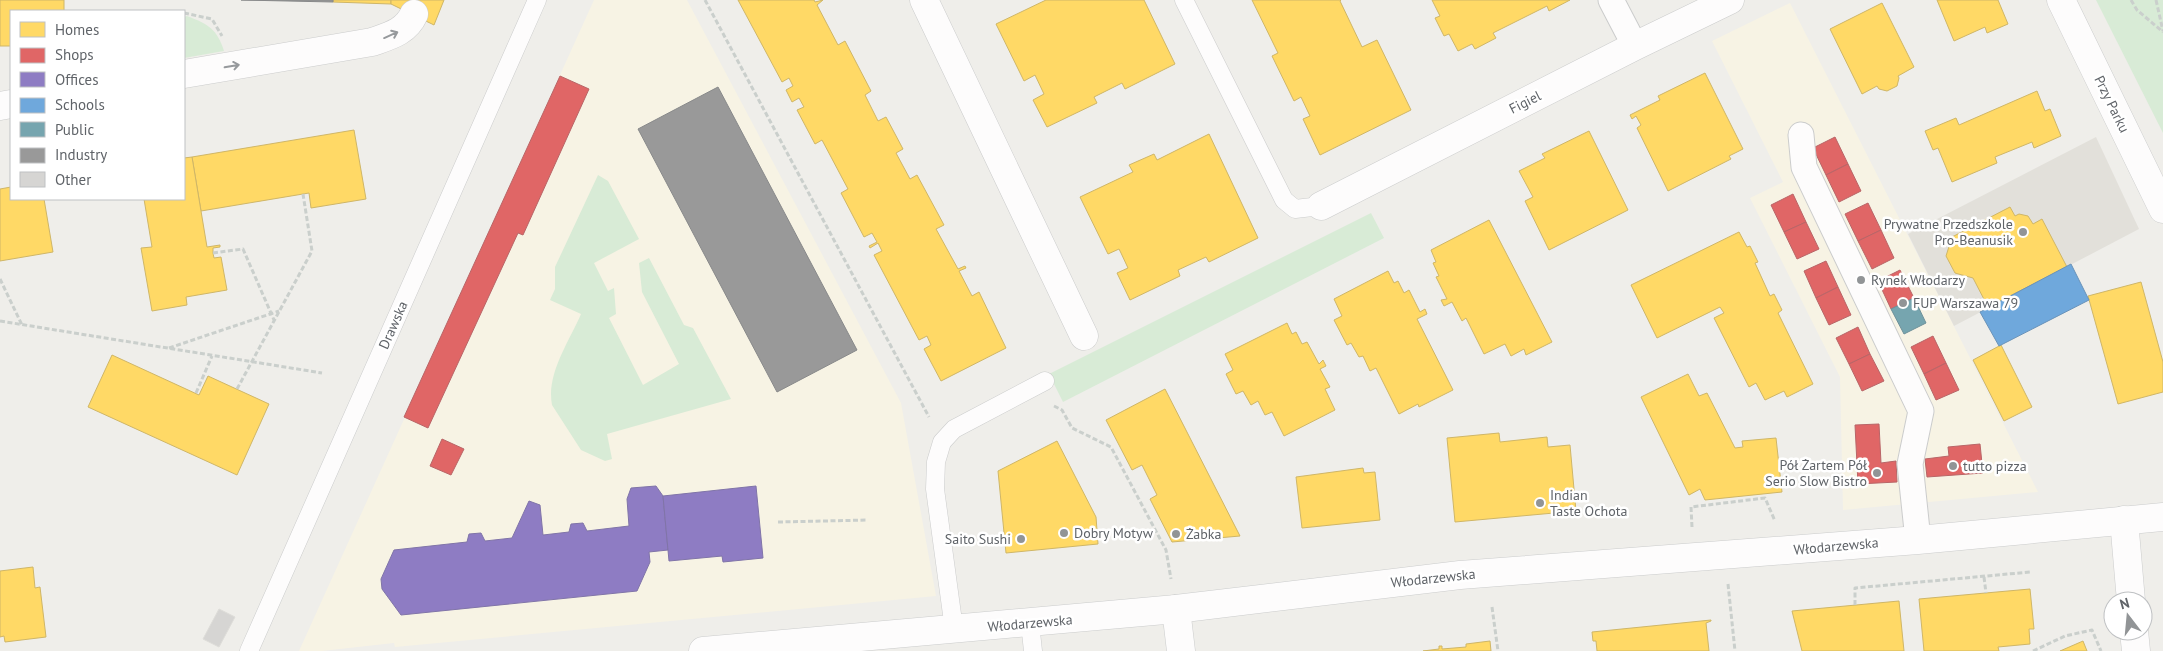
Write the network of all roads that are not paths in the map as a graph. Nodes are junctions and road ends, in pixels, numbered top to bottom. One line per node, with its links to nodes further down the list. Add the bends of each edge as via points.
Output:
1 (537, 0): 22 (lane, Drawska)
2 (924, 0): 13 (street)
3 (1184, 0): 11 (lane, via 1284,200 1295,209)
4 (1611, 0): 8 (street)
5 (1730, 0): 8 (street, Figiel)
6 (2061, 0): 12 (street, Przy Parku)
7 (414, 14): 9 (street, one-way to 7, via 372,42 409,25)
8 (1635, 46): 11 (street, Figiel)
9 (185, 74)
10 (1801, 136): 17 (street, via 1804,167 1921,411 1910,464)
11 (1321, 206)
12 (2163, 209)
13 (1084, 336)
14 (1045, 381): 21 (lane, via 954,429 942,442 936,462 935,489)
15 (2163, 517): 16 (street, Włodarzewska)
16 (2124, 520): 17 (street, Włodarzewska); 18 (street)
17 (1918, 540): 19 (street, Włodarzewska, via 1460,575)
18 (2130, 591)
19 (1176, 609): 20 (street, Włodarzewska); 25 (street)
20 (1030, 623): 21 (street, Włodarzewska); 24 (lane)
21 (954, 629): 23 (street, Włodarzewska)
22 (250, 651)
23 (703, 651)
24 (1033, 651)
25 (1181, 651)

